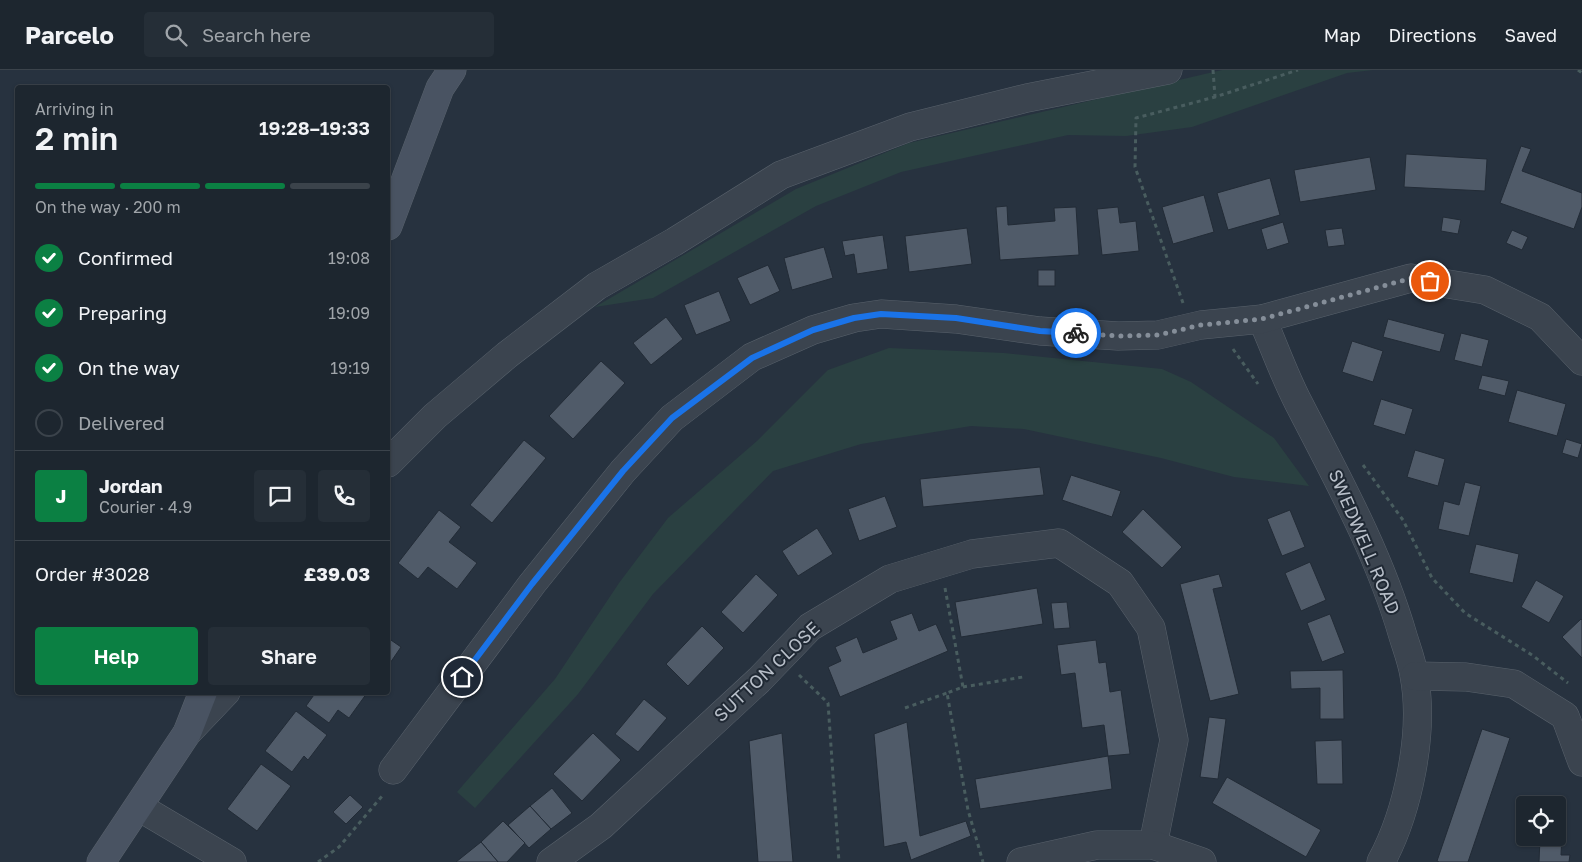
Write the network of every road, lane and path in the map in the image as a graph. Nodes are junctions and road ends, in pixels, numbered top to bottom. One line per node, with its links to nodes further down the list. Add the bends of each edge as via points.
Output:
1 (452, 70): 8 (street, via 440,88)
2 (1168, 70): 14 (street, via 1027,98 910,128 781,175 598,286 449,404)
3 (1212, 70): 7 (path)
4 (1298, 70): 7 (path)
5 (1578, 70): 6 (path)
6 (1582, 73)
7 (1215, 97): 10 (path, via 1136,118 1135,167 1181,299)
8 (390, 221)
9 (1262, 319): 10 (street); 11 (street, via 1412,278 1485,290 1540,317); 17 (street, SWEDWELL ROAD, via 1297,400 1343,486 1391,596)
10 (1202, 326): 12 (path); 27 (street, via 1158,335 1118,336 1040,331 956,318 881,314 813,330 752,358 672,418 623,471 532,584)
11 (1582, 361)
12 (1263, 390)
13 (1356, 458): 20 (path, via 1403,520 1432,578 1465,613 1532,655)
14 (390, 461)
15 (941, 563): 16 (street, SUTTON CLOSE, via 890,579 810,627); 19 (path); 29 (street, SUTTON CLOSE, via 972,554 1059,543 1120,583 1151,628 1174,740)
16 (781, 656): 33 (street, SUTTON CLOSE, via 601,826); 34 (path, via 828,703)
17 (1414, 676): 26 (street, via 1466,677 1514,684 1565,716); 38 (street, SWEDWELL ROAD, via 1418,728 1407,788 1390,846)
18 (1023, 677): 19 (path)
19 (964, 687): 21 (path)
20 (1575, 689)
21 (947, 693): 24 (path); 35 (path, via 968,810)
22 (202, 695): 25 (street)
23 (223, 695): 25 (street)
24 (905, 708)
25 (187, 733): 28 (street)
26 (1582, 762)
27 (393, 770): 32 (path, via 382,797 338,848)
28 (139, 807): 30 (street); 31 (street)
29 (1154, 845): 36 (street, via 1098,845); 37 (street)
30 (101, 862)
31 (232, 862)
32 (318, 862)
33 (551, 862)
34 (839, 862)
35 (983, 862)
36 (1021, 862)
37 (1202, 862)
38 (1381, 862)

